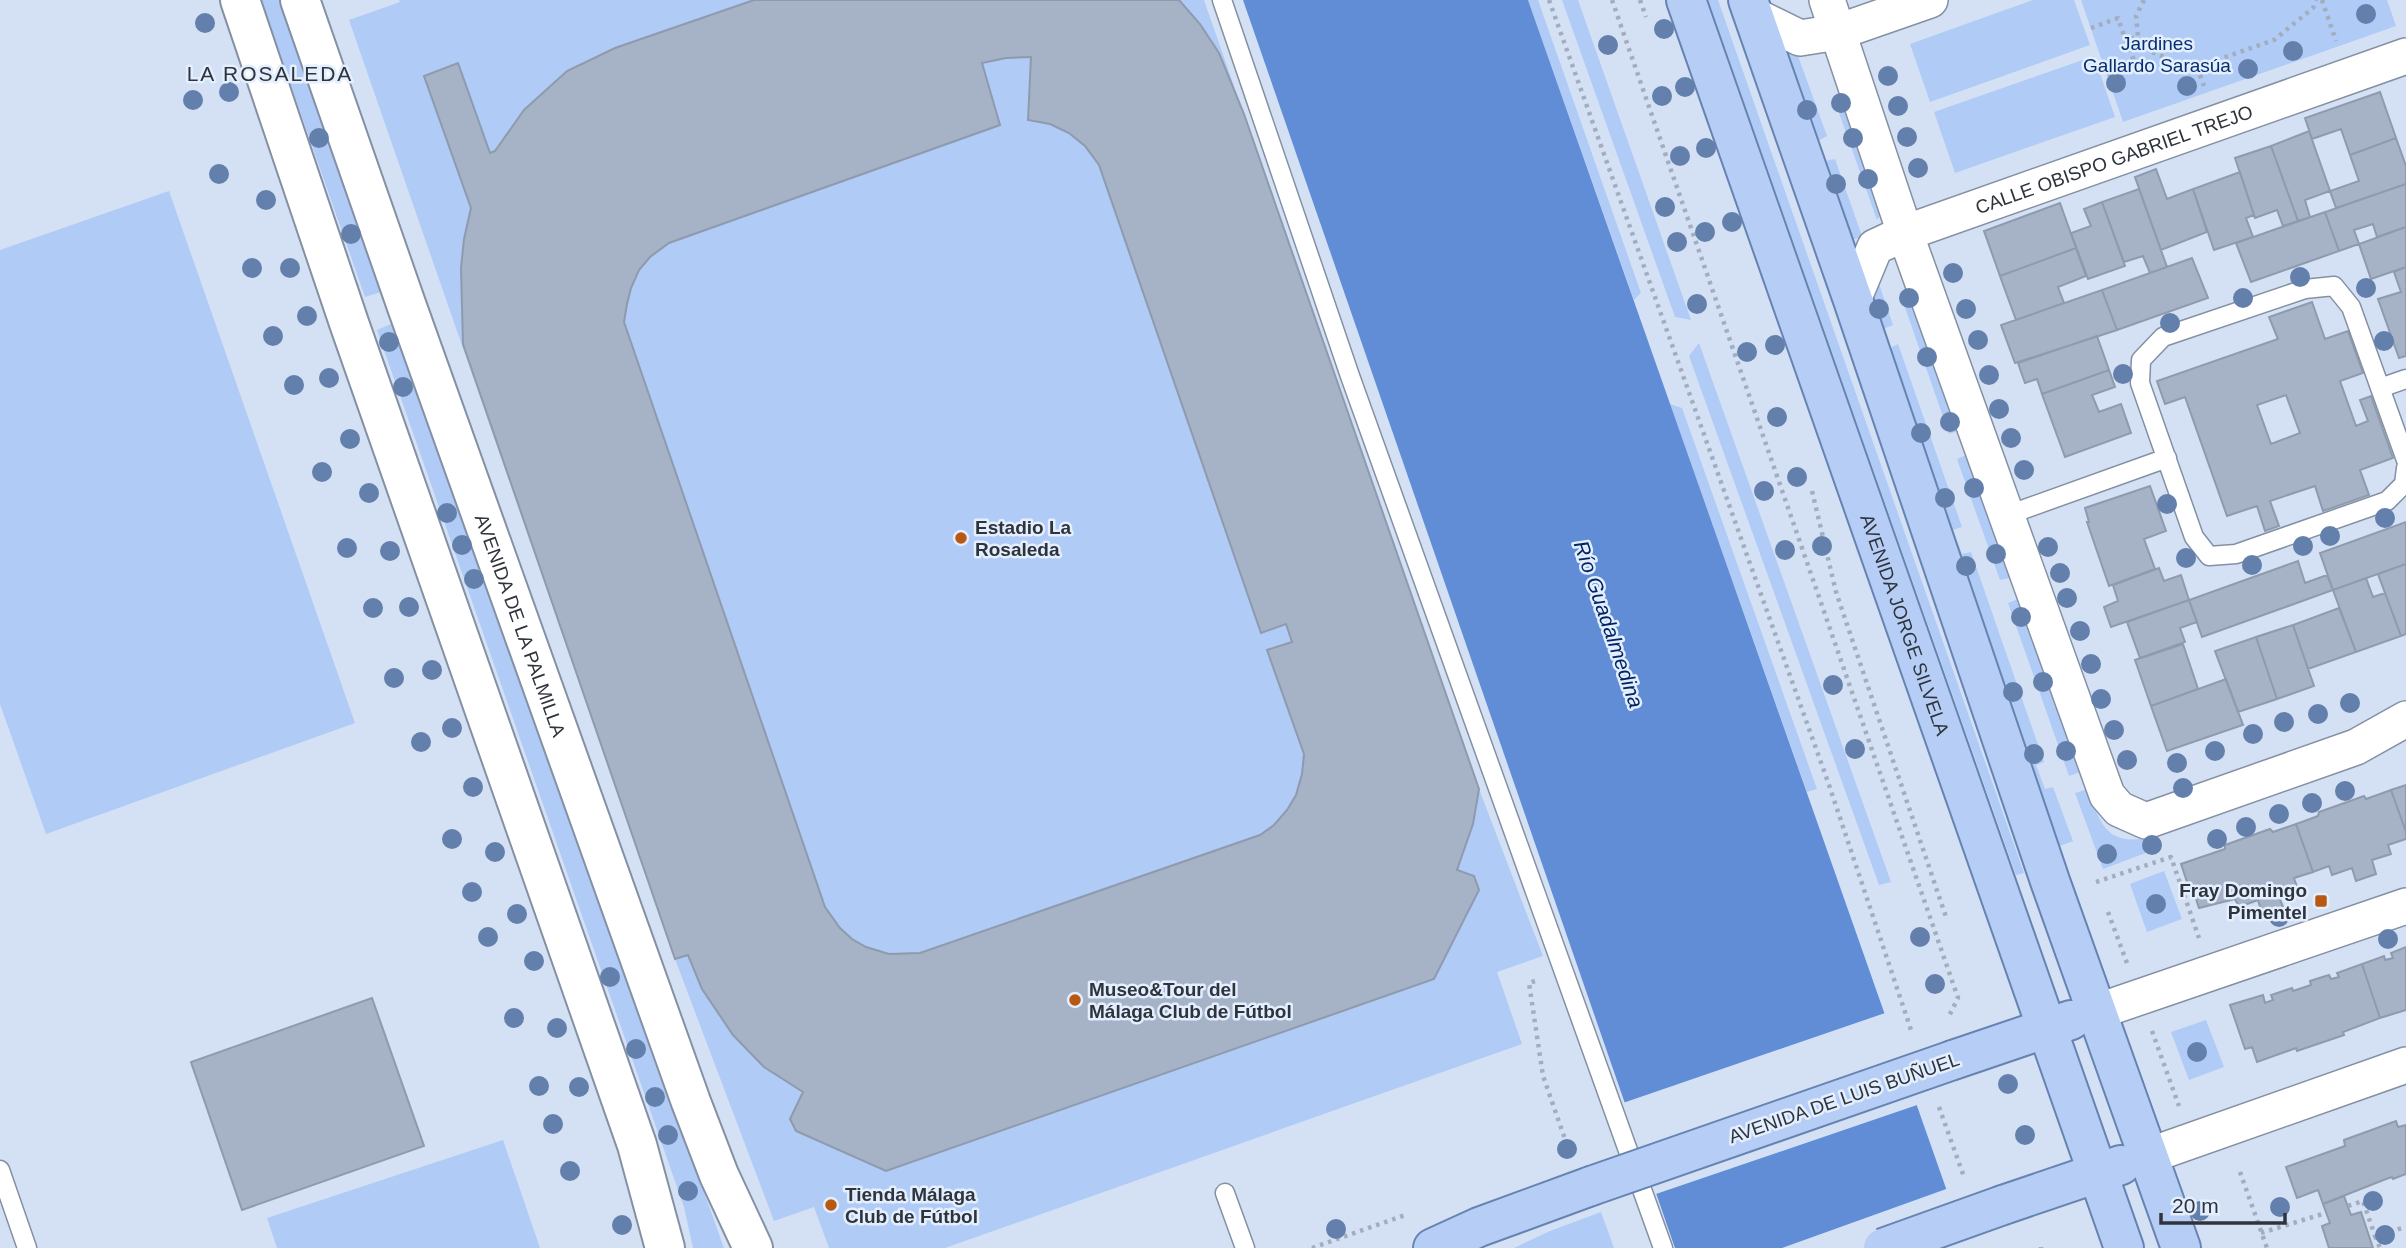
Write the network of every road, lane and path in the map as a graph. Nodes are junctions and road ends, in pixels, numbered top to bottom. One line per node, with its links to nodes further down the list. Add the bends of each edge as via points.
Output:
1 (240, 0): 58 (main road, via 637,1145)
2 (300, 0): 59 (main road, AVENIDA DE LA PALMILLA, via 691,1102)
3 (1222, 0): 36 (lane, via 1350,376)
4 (1549, 0): 41 (path, via 1824,772)
5 (1612, 0): 38 (path, via 1958,998)
6 (1640, 0): 14 (path)
7 (1686, 0): 40 (main road, AVENIDA JORGE SILVELA)
8 (1827, 0): 16 (street)
9 (1930, 0): 16 (street)
10 (2144, 0): 17 (path, via 2136,16)
11 (2316, 0): 17 (path, via 2313,8 2274,40 2197,67 2152,52)
12 (2322, 0): 19 (path, via 2336,41)
13 (1750, 8): 16 (street, via 1800,38); 23 (main road)
14 (1649, 26)
15 (2091, 28): 18 (path, via 2118,18)
16 (1838, 32): 22 (street)
17 (2138, 36): 18 (path)
18 (2126, 41): 21 (path, via 2135,64)
19 (2326, 45)
20 (2406, 56): 22 (street, CALLE OBISPO GABRIEL TREJO)
21 (2106, 74)
22 (1905, 233): 23 (street, CALLE OBISPO GABRIEL TREJO, via 1875,247); 30 (street)
23 (1853, 300): 37 (main road)
24 (2406, 379): 25 (lane)
25 (2380, 388): 26 (lane, via 2351,307 2334,286 2305,289 2163,337 2141,360 2140,383); 27 (lane)
26 (2167, 458): 28 (lane, via 2194,537 2209,555 2236,554 2386,501); 30 (lane)
27 (2406, 460)
28 (2405, 476)
29 (1808, 478): 34 (path, via 1836,592)
30 (2005, 516): 31 (street, via 2107,795 2119,809 2146,821 2356,747)
31 (2406, 719)
32 (2096, 882): 35 (path, via 2171,857)
33 (2406, 906): 37 (street)
34 (1946, 917)
35 (2200, 943)
36 (1564, 971): 45 (path, via 1529,983 1543,1076); 62 (lane)
37 (2096, 1012): 40 (main road, AVENIDA DE LUIS BUÑUEL); 46 (main road)
38 (1947, 1021)
39 (2149, 1021): 44 (path)
40 (2048, 1028): 49 (main road, AVENIDA JORGE SILVELA); 61 (main road, AVENIDA DE LUIS BUÑUEL, bridge, via 1591,1186)
41 (1912, 1034)
42 (2406, 1065): 46 (street)
43 (1935, 1097): 50 (path)
44 (2182, 1113)
45 (1565, 1139)
46 (2148, 1156): 49 (main road); 65 (main road)
47 (0, 1170): 57 (lane)
48 (2240, 1172): 55 (path)
49 (2097, 1174): 63 (main road, bridge); 64 (main road, AVENIDA JORGE SILVELA)
50 (1967, 1185)
51 (1225, 1193): 60 (lane)
52 (2348, 1206): 56 (path, via 2363,1201)
53 (2326, 1213): 55 (path)
54 (2406, 1227): 56 (path)
55 (2262, 1233): 66 (path)
56 (2375, 1236): 67 (path)
57 (27, 1248)
58 (665, 1248)
59 (753, 1248)
60 (1244, 1248)
61 (1433, 1248)
62 (1662, 1248)
63 (1883, 1248)
64 (2124, 1248)
65 (2181, 1248)
66 (2267, 1248)
67 (2380, 1248)

